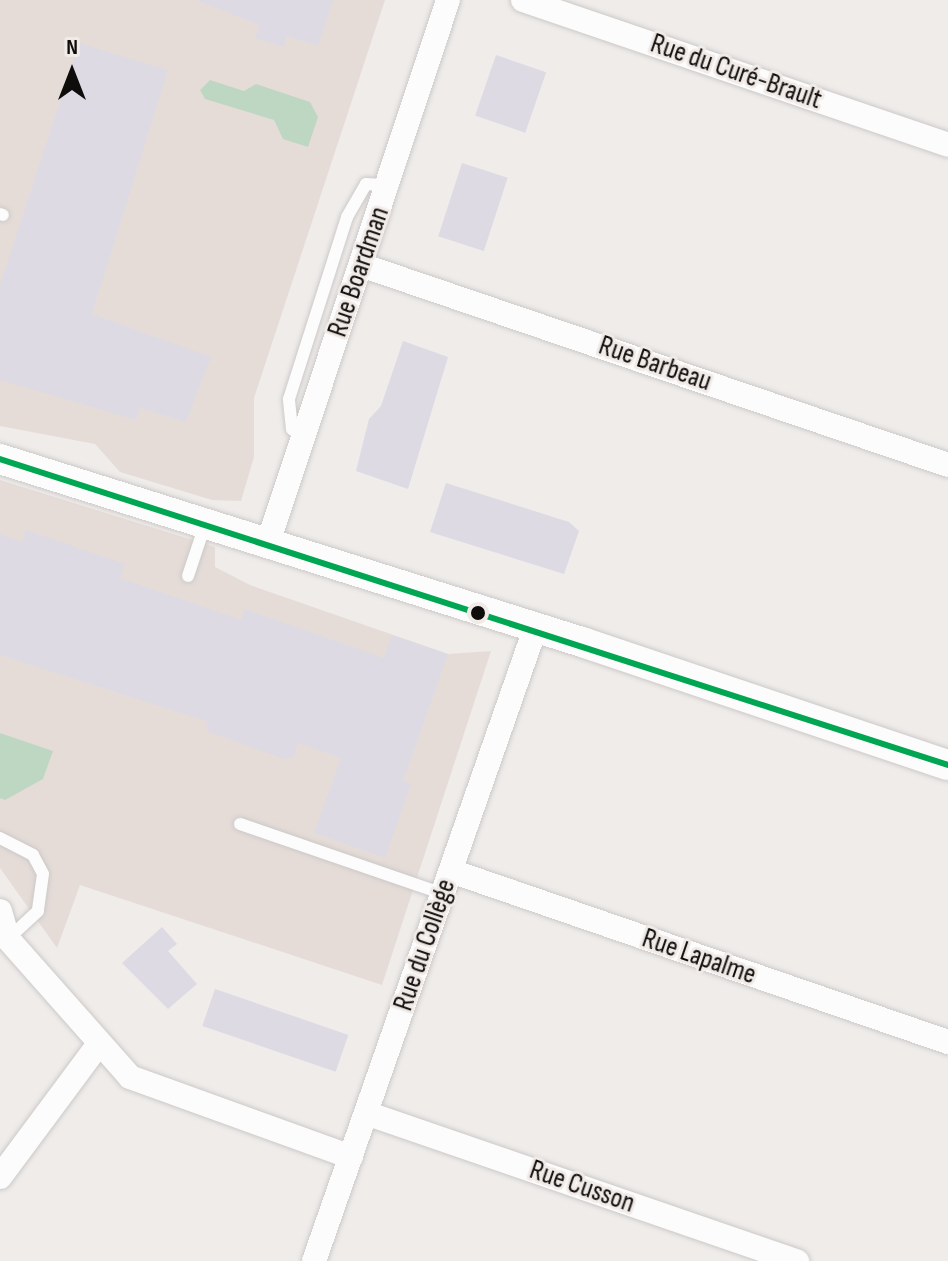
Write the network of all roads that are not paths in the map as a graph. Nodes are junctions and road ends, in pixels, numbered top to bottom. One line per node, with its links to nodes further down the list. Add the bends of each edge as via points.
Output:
1 (448, 0): 4 (street, Rue Boardman)
2 (523, 0): 3 (street, Rue du Curé-Brault)
3 (948, 145)
4 (388, 185): 5 (street, Rue Boardman); 6 (lane, via 366,184 347,217 289,399 292,429)
5 (361, 265): 6 (street, Rue Boardman); 8 (street, Rue Barbeau)
6 (303, 438): 10 (street, Rue Boardman)
7 (0, 459): 9 (street)
8 (948, 465)
9 (206, 522): 10 (street); 11 (lane)
10 (268, 543): 12 (street)
11 (188, 576)
12 (535, 629): 13 (street); 16 (street, Rue du Collège)
13 (948, 765)
14 (240, 824): 17 (lane)
15 (0, 838): 19 (lane, via 33,855 43,874 38,911)
16 (451, 871): 17 (street, Rue du Collège); 20 (street, Rue Lapalme)
17 (443, 894): 22 (street, Rue du Collège)
18 (0, 911): 19 (street)
19 (4, 937): 21 (street)
20 (948, 1042)
21 (98, 1045): 23 (street, via 142,1083); 24 (street)
22 (366, 1113): 23 (street, Rue du Collège); 26 (street, Rue Cusson)
23 (351, 1157): 25 (street, Rue du Collège)
24 (0, 1177)
25 (314, 1261)
26 (797, 1261)

